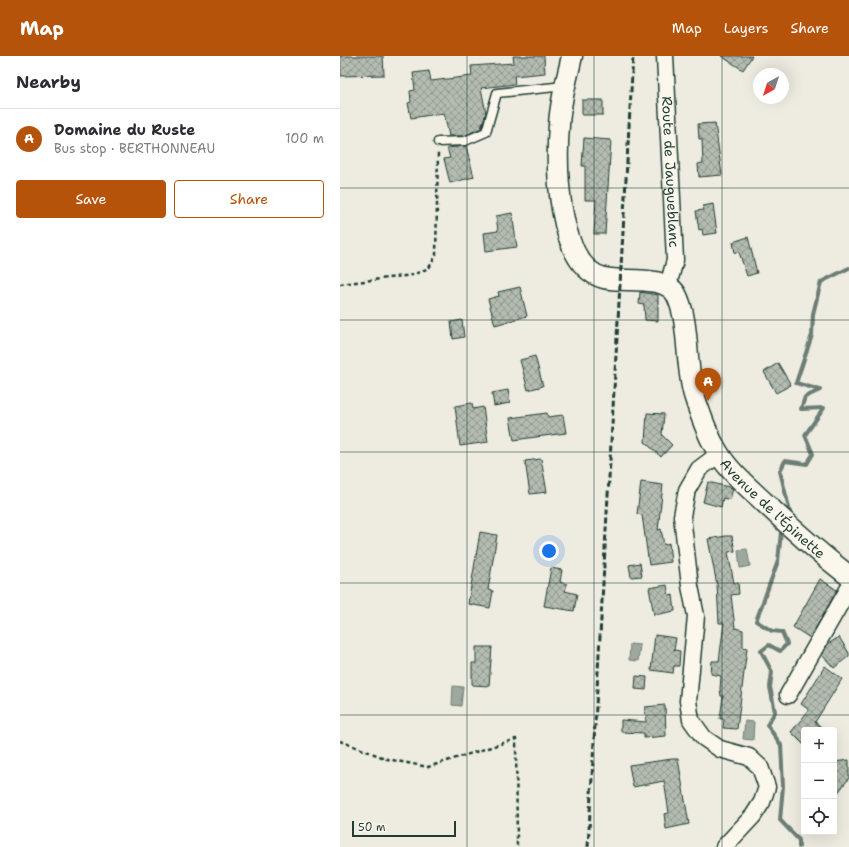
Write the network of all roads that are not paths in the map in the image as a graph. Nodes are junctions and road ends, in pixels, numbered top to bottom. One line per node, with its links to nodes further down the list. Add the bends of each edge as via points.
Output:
1 (572, 56): 3 (street)
2 (664, 56): 5 (street, Route de Jaugueblanc, via 675,260)
3 (566, 86): 4 (lane, via 496,93 486,132 465,141); 5 (street, via 559,123 557,174 566,229 575,254 582,264 603,278 658,282)
4 (438, 142)
5 (668, 286): 6 (street, Avenue de l'Épinette, via 675,294 680,309 693,394)
6 (719, 454): 7 (street, Avenue de l'Épinette, via 744,483 823,556); 10 (street, via 698,468 687,490 682,516 696,616 688,700 691,720 704,738 720,749 749,757 760,767 767,787 754,816)
7 (849, 576)
8 (849, 588): 9 (street)
9 (788, 696)
10 (724, 847)

